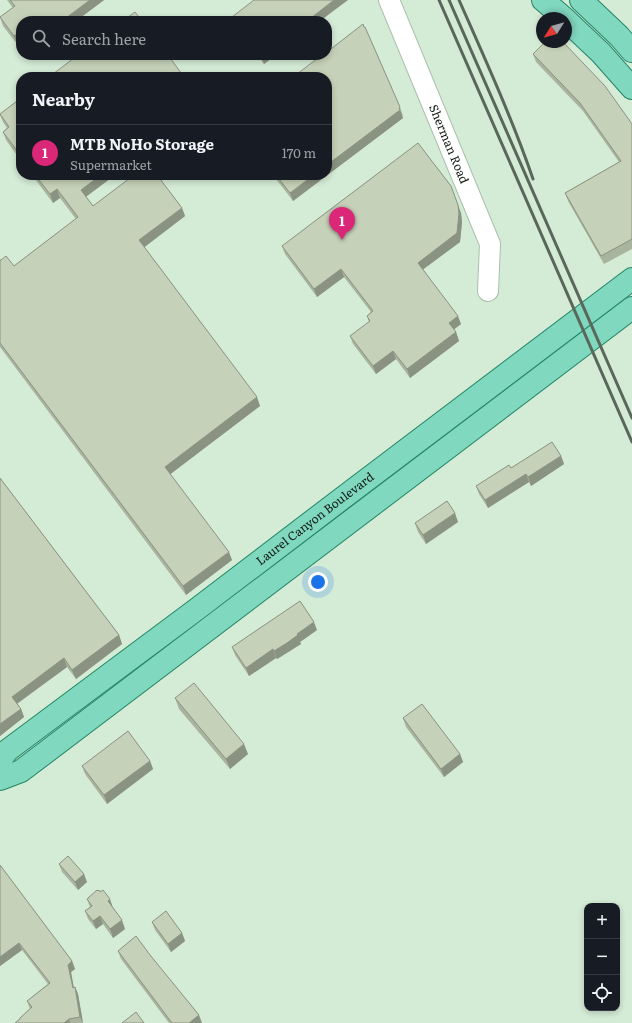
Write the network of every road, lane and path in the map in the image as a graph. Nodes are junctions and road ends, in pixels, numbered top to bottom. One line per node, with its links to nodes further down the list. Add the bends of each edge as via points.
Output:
1 (389, 0): 9 (street, Sherman Road, via 490,244)
2 (543, 0): 4 (main road)
3 (581, 0): 6 (main road)
4 (557, 12)
5 (572, 26): 7 (main road)
6 (632, 51)
7 (632, 88)
8 (632, 279): 11 (main road, Laurel Canyon Boulevard)
9 (488, 291)
10 (632, 308): 12 (main road, Laurel Canyon Boulevard)
11 (252, 567): 12 (main road); 13 (main road, Laurel Canyon Boulevard, via 8,750)
12 (267, 585): 14 (main road, Laurel Canyon Boulevard, via 21,771)
13 (0, 760)
14 (0, 779)

